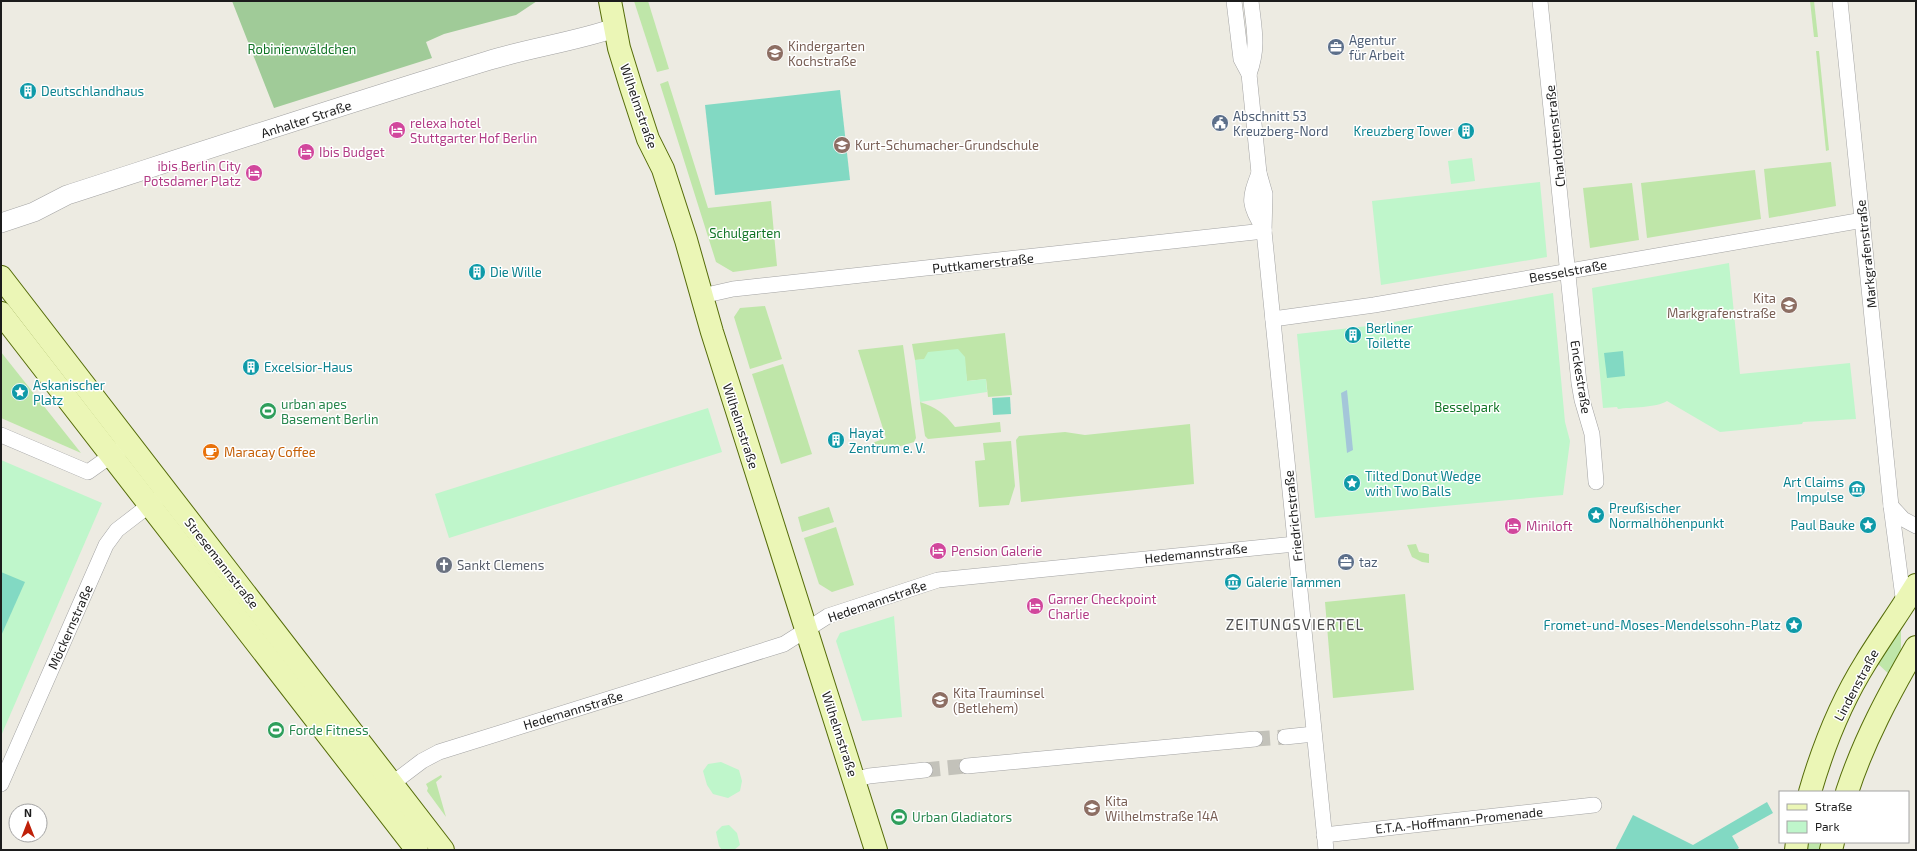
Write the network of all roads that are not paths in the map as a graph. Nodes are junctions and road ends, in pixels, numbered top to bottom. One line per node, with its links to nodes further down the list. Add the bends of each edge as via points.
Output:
1 (610, 1): 6 (main road, Wilhelmstraße)
2 (1234, 1): 7 (street, Friedrichstraße, via 1240,59)
3 (1251, 1): 7 (street, Friedrichstraße, via 1255,58)
4 (1540, 1): 11 (street, Charlottenstraße)
5 (1840, 1): 8 (street, Markgrafenstraße)
6 (615, 28): 9 (street, Anhalter Straße, via 432,78 67,195 34,212); 13 (main road, Wilhelmstraße, via 644,130 663,169)
7 (1249, 74): 10 (street, Friedrichstraße, via 1259,173 1250,196 1252,207)
8 (1863, 220): 11 (street, Besselstraße); 22 (street, Markgrafenstraße)
9 (1, 223)
10 (1264, 231): 13 (street, Puttkamerstraße, via 734,289); 15 (street, Friedrichstraße)
11 (1569, 272): 15 (street, Besselstraße, via 1369,306); 19 (street, Enckestraße, via 1582,400 1592,434)
12 (1, 277): 17 (main road, Stresemannstraße)
13 (702, 296): 27 (main road, Wilhelmstraße)
14 (1, 313): 18 (main road, Stresemannstraße)
15 (1273, 319): 24 (street, Friedrichstraße)
16 (1, 435): 18 (street, via 88,472)
17 (129, 442): 18 (street); 20 (main road, Stresemannstraße)
18 (111, 456): 21 (main road, Stresemannstraße)
19 (1596, 482)
20 (167, 492): 21 (street, Möckernstraße); 36 (main road, Stresemannstraße)
21 (149, 505): 35 (street, Möckernstraße, via 116,530 106,545); 36 (main road, Stresemannstraße)
22 (1891, 506): 23 (street, via 1903,519); 26 (street, Markgrafenstraße)
23 (1916, 526)
24 (1295, 544): 27 (street, Hedemannstraße, via 938,580 828,616); 29 (street, Friedrichstraße)
25 (1916, 585): 26 (main road, Lindenstraße)
26 (1904, 606): 37 (main road, Lindenstraße, via 1854,683 1832,731)
27 (807, 630): 34 (main road, Wilhelmstraße); 36 (street, Hedemannstraße, via 784,644 450,748 422,761)
28 (1916, 647): 38 (main road, via 1886,698)
29 (1314, 734): 30 (street); 40 (street, Friedrichstraße)
30 (1285, 737)
31 (1255, 739): 32 (street)
32 (967, 766)
33 (925, 770): 34 (street)
34 (854, 780): 43 (main road, Wilhelmstraße)
35 (1, 784)
36 (384, 790): 41 (main road, Stresemannstraße); 42 (main road, Stresemannstraße)
37 (1810, 791)
38 (1847, 791)
39 (1594, 805): 40 (street, E.T.A.-Hoffmann-Promenade)
40 (1325, 843)
41 (417, 850)
42 (443, 850)
43 (876, 850)

